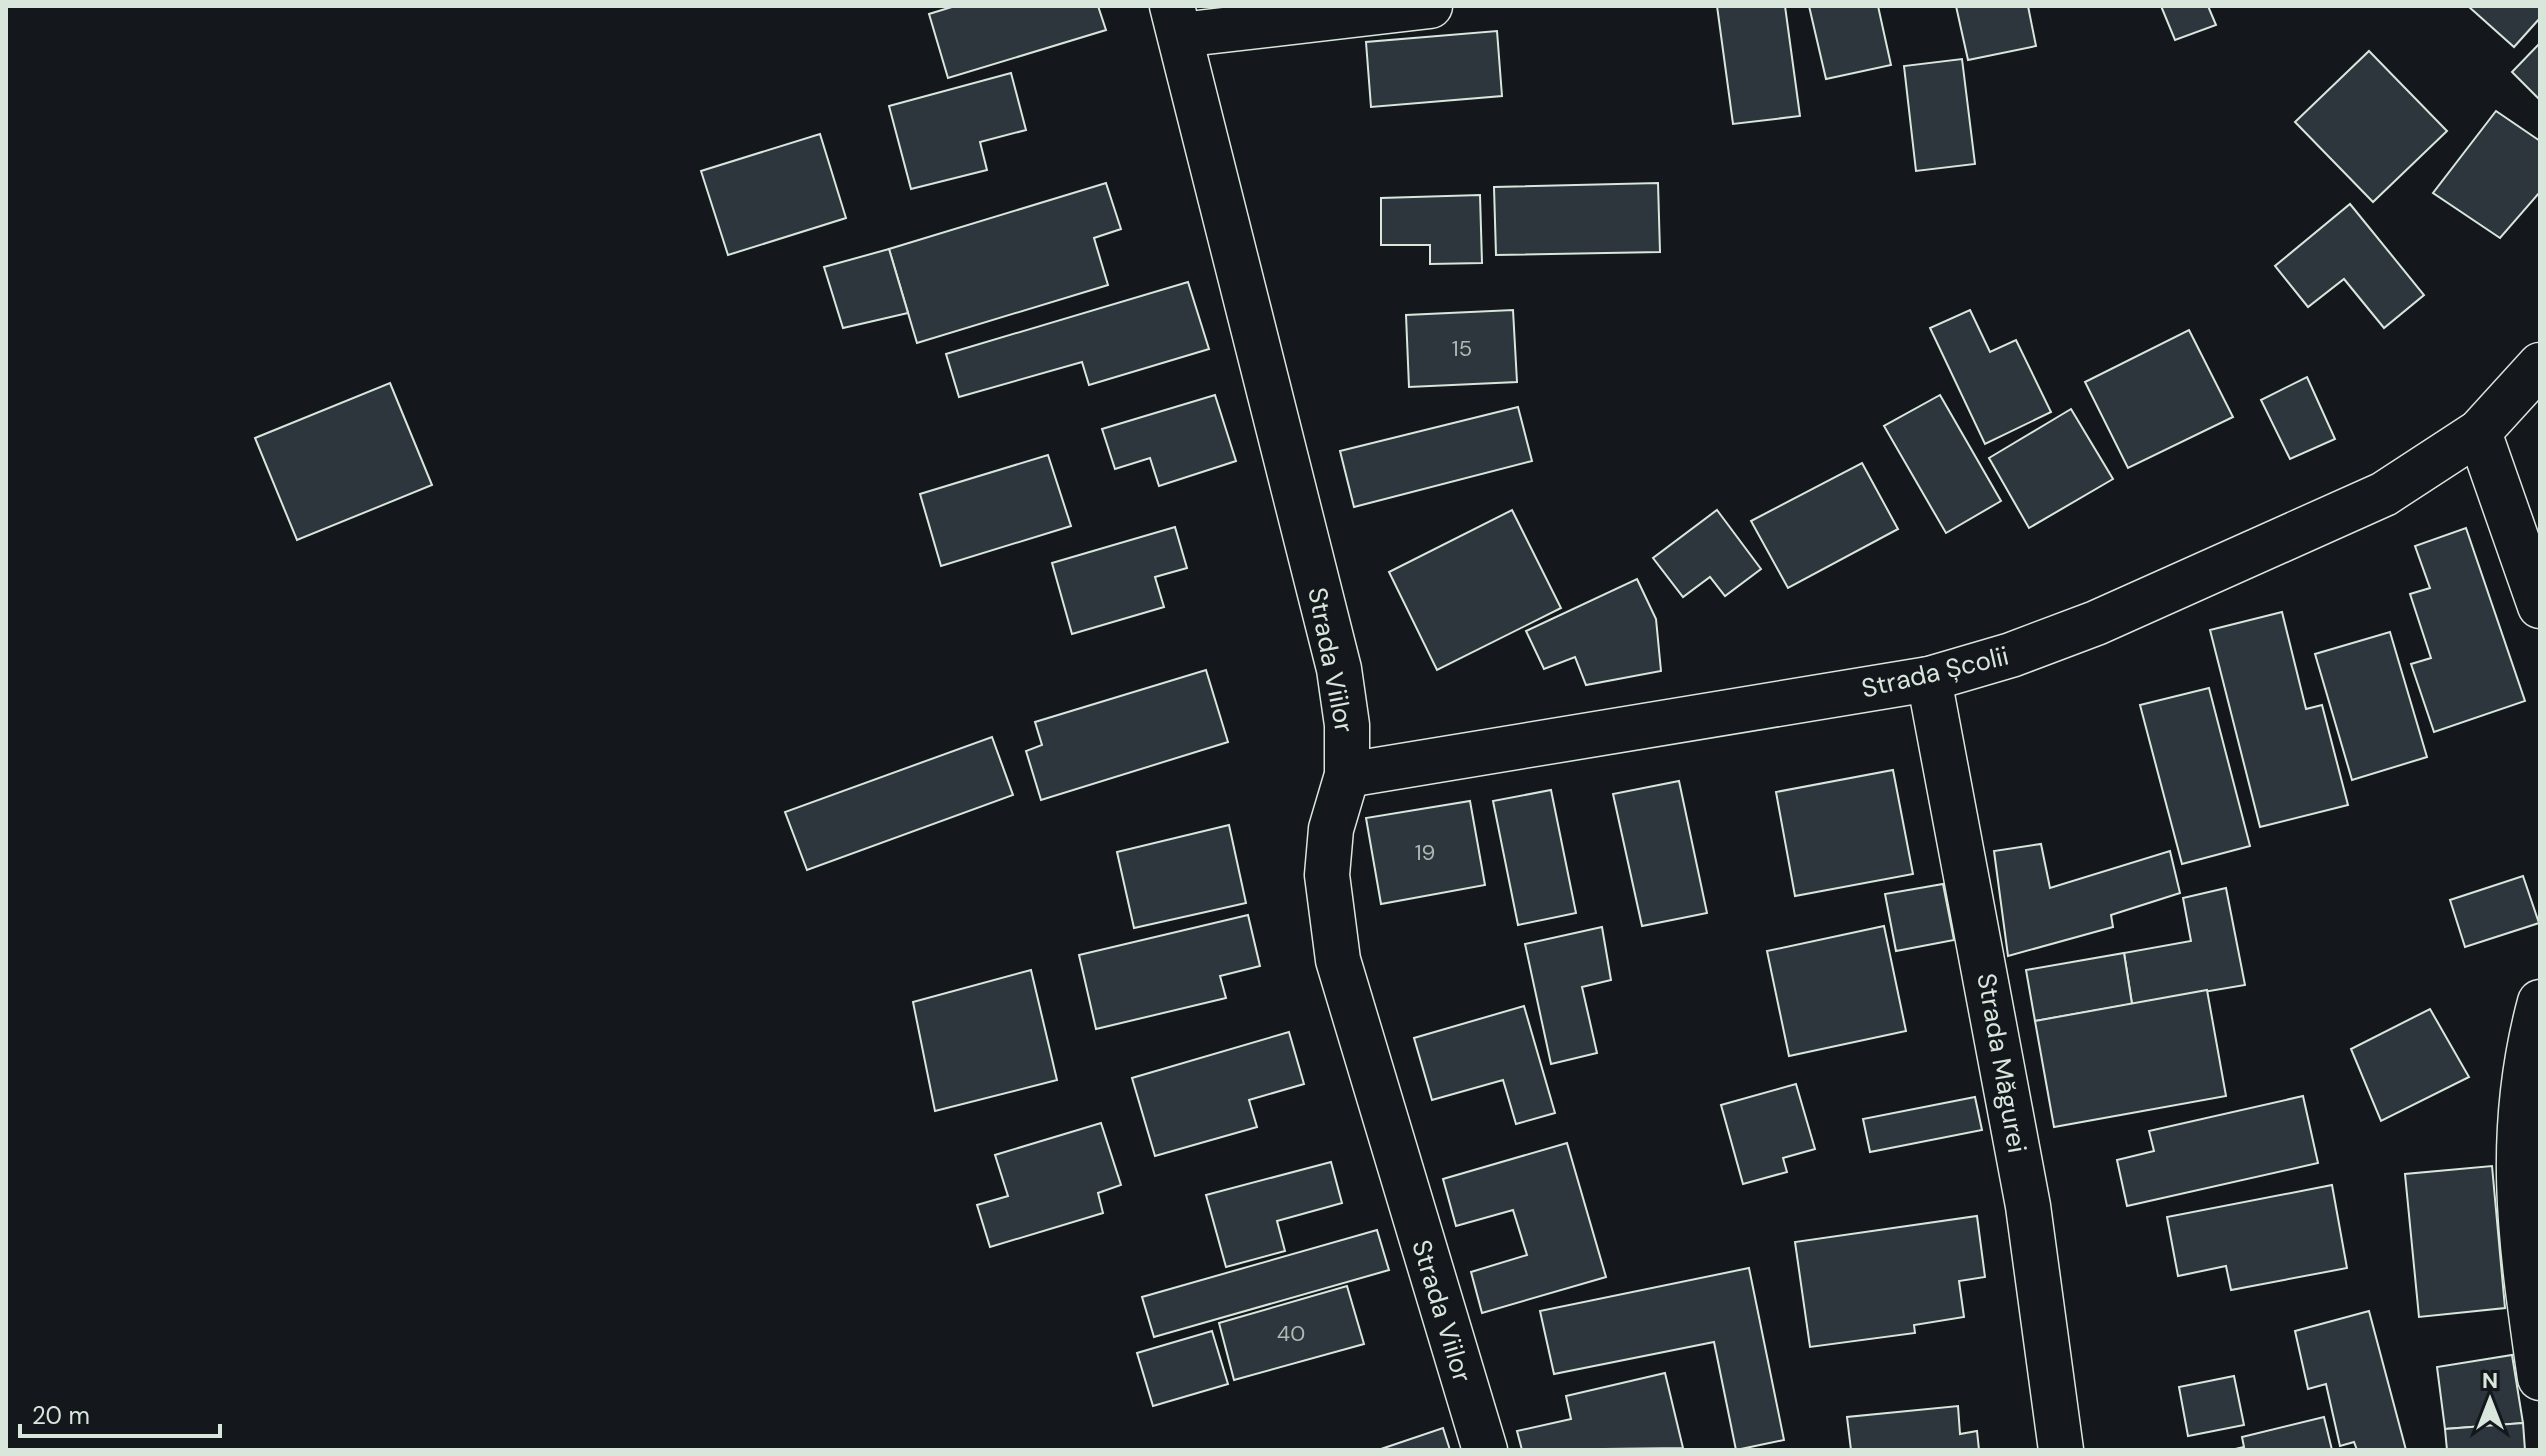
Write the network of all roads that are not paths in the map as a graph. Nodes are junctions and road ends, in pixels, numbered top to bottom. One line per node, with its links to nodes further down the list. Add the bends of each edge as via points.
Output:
1 (1430, 6): 2 (street)
2 (1176, 20): 7 (street, Strada Viilor, via 1339,669)
3 (2540, 365): 4 (street, Strada Școlii)
4 (2479, 432): 5 (street); 6 (street, Strada Școlii, via 2384,494 2125,610 2011,655)
5 (2540, 606)
6 (1929, 679): 7 (street, Strada Școlii); 11 (street, Strada Măgurei, via 2028,1206)
7 (1347, 775): 10 (street, Strada Viilor, via 1331,829 1327,875 1338,960)
8 (2540, 1002): 9 (street, via 2520,1091 2516,1154 2524,1270)
9 (2540, 1378)
10 (1485, 1450)
11 (2061, 1450)

